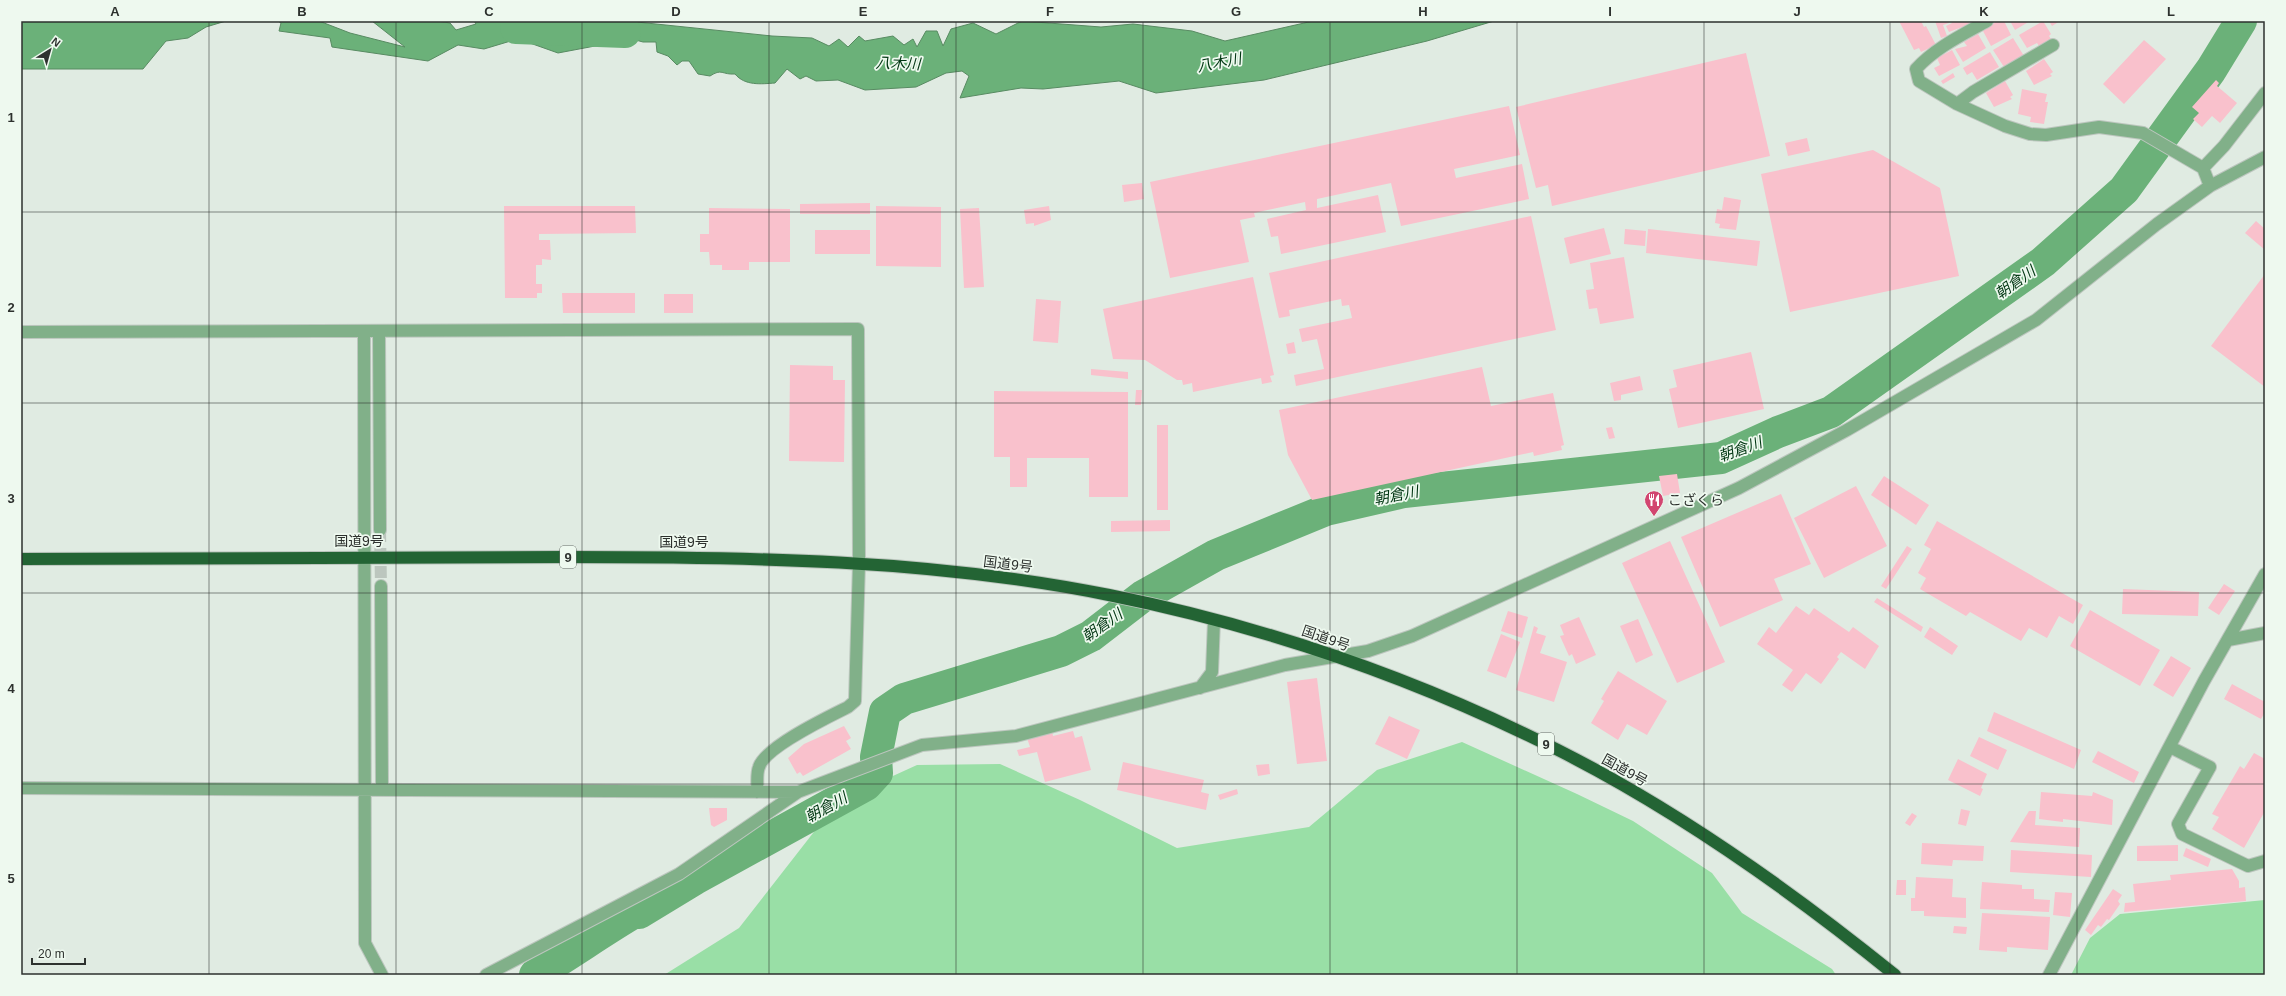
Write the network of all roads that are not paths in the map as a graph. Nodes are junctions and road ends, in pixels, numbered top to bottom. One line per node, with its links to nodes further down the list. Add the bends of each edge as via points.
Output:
1 (1987, 21): 4 (street, via 1954,39 1924,60 1916,69 1919,81)
2 (2053, 45): 4 (street)
3 (2265, 93): 6 (street, via 2224,146)
4 (1957, 104): 6 (street, via 2005,126 2030,134 2046,135 2099,127 2143,133)
5 (2265, 157): 7 (street)
6 (2203, 168): 7 (street)
7 (2210, 186): 20 (street, via 2157,224 2036,320 1841,434 1739,488 1412,636 1368,651)
8 (364, 331): 9 (street); 10 (street); 12 (street)
9 (379, 331): 11 (street); 14 (street, via 858,329)
10 (21, 332)
11 (380, 530)
12 (366, 556): 13 (highway, 国道9号 / 9); 14 (highway, 国道9号 / 9, via 737,557); 24 (street)
13 (21, 559)
14 (859, 563): 17 (highway, 国道9号 / 9, via 984,576 1113,596); 26 (street, via 855,701 796,734 762,759 758,767)
15 (2265, 574): 19 (street)
16 (381, 586): 25 (street)
17 (1214, 620): 20 (highway, 国道9号 / 9); 21 (street, via 1212,672)
18 (2265, 633): 19 (street)
19 (2228, 640): 22 (street)
20 (1334, 657): 21 (street, via 1285,665); 31 (highway, 国道9号 / 9, via 1438,695 1499,722 1559,750 1623,785 1744,860 1801,900)
21 (1200, 688): 27 (street, via 1016,736 922,745)
22 (2170, 746): 28 (street, via 2210,767 2178,824 2182,834 2248,866); 32 (street)
23 (21, 788): 24 (street)
24 (366, 790): 25 (street); 29 (street, via 365,943)
25 (382, 790): 26 (street)
26 (757, 792): 27 (street)
27 (798, 792): 30 (street, via 679,874)
28 (2265, 862)
29 (382, 975)
30 (486, 975)
31 (1895, 975)
32 (2049, 975)

